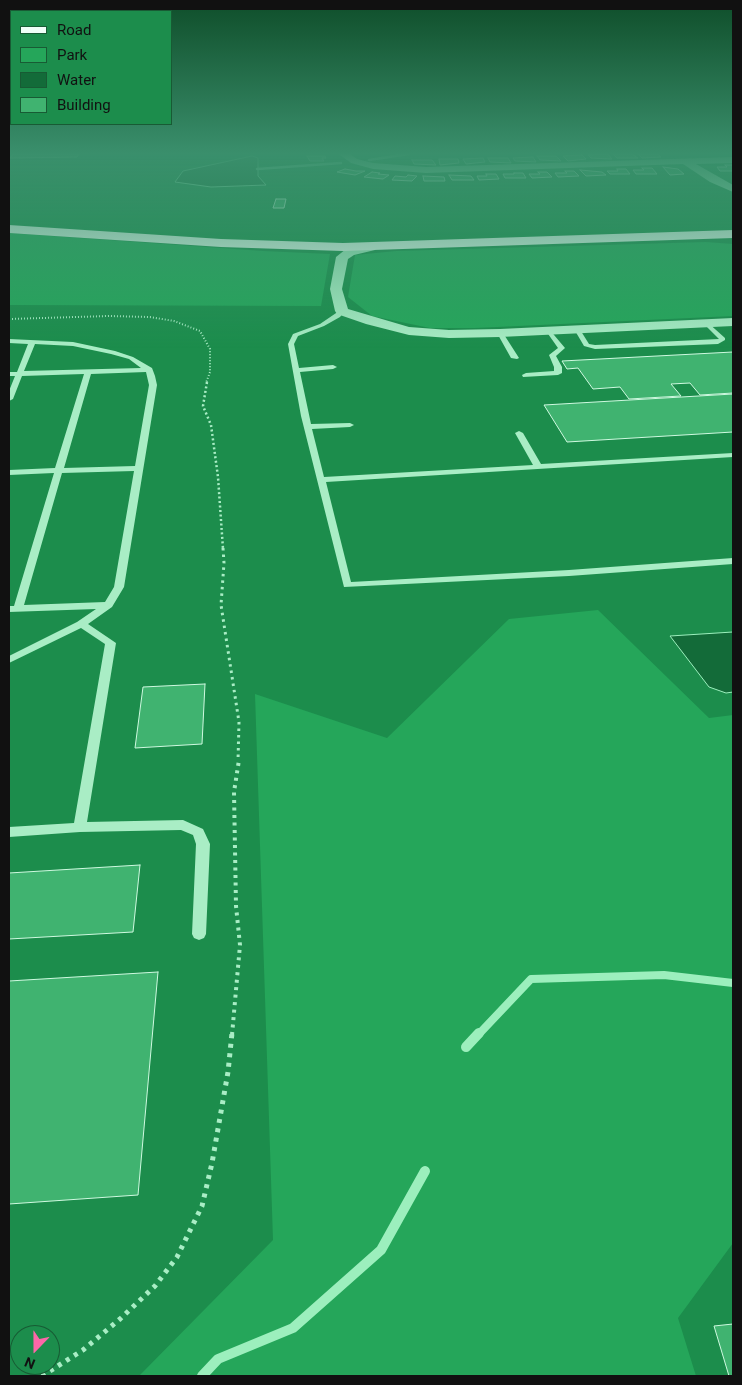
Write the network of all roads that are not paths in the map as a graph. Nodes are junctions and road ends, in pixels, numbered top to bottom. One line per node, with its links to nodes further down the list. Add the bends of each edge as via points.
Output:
1 (9, 229): 3 (main road)
2 (733, 234): 4 (main road)
3 (306, 246): 4 (main road); 5 (street, via 328,250)
4 (371, 247): 5 (street)
5 (342, 257): 6 (street, via 336,289)
6 (342, 311): 11 (street, via 409,331); 17 (lane, via 322,325 296,335 291,344)
7 (733, 322): 8 (street)
8 (706, 323): 9 (street); 9 (lane, via 722,339 718,342 595,347 586,345)
9 (577, 329): 10 (street)
10 (549, 330): 11 (street); 21 (lane, via 562,348 552,354 558,373)
11 (500, 333): 14 (lane)
12 (9, 341): 13 (lane)
13 (33, 341): 16 (lane, via 113,352 131,358); 20 (lane)
14 (515, 358)
15 (333, 367): 17 (lane)
16 (149, 370): 18 (lane); 28 (lane, via 153,385)
17 (296, 370): 24 (lane)
18 (88, 372): 20 (lane); 29 (lane)
19 (9, 374): 20 (lane)
20 (20, 374): 22 (lane)
21 (526, 375)
22 (9, 399)
23 (350, 424): 24 (lane)
24 (308, 427): 31 (lane)
25 (519, 433): 27 (lane)
26 (733, 455): 27 (lane)
27 (539, 467): 31 (lane)
28 (139, 468): 29 (lane); 33 (lane, via 118,587)
29 (59, 471): 30 (lane); 34 (lane)
30 (9, 472)
31 (321, 480): 32 (lane, via 347,585)
32 (733, 561)
33 (108, 605): 34 (lane); 35 (lane)
34 (14, 609)
35 (81, 624): 36 (lane); 37 (lane, via 111,643)
36 (9, 660)
37 (80, 826): 38 (lane); 39 (lane, via 183,825 198,832 202,844)
38 (9, 832)
39 (199, 934)

